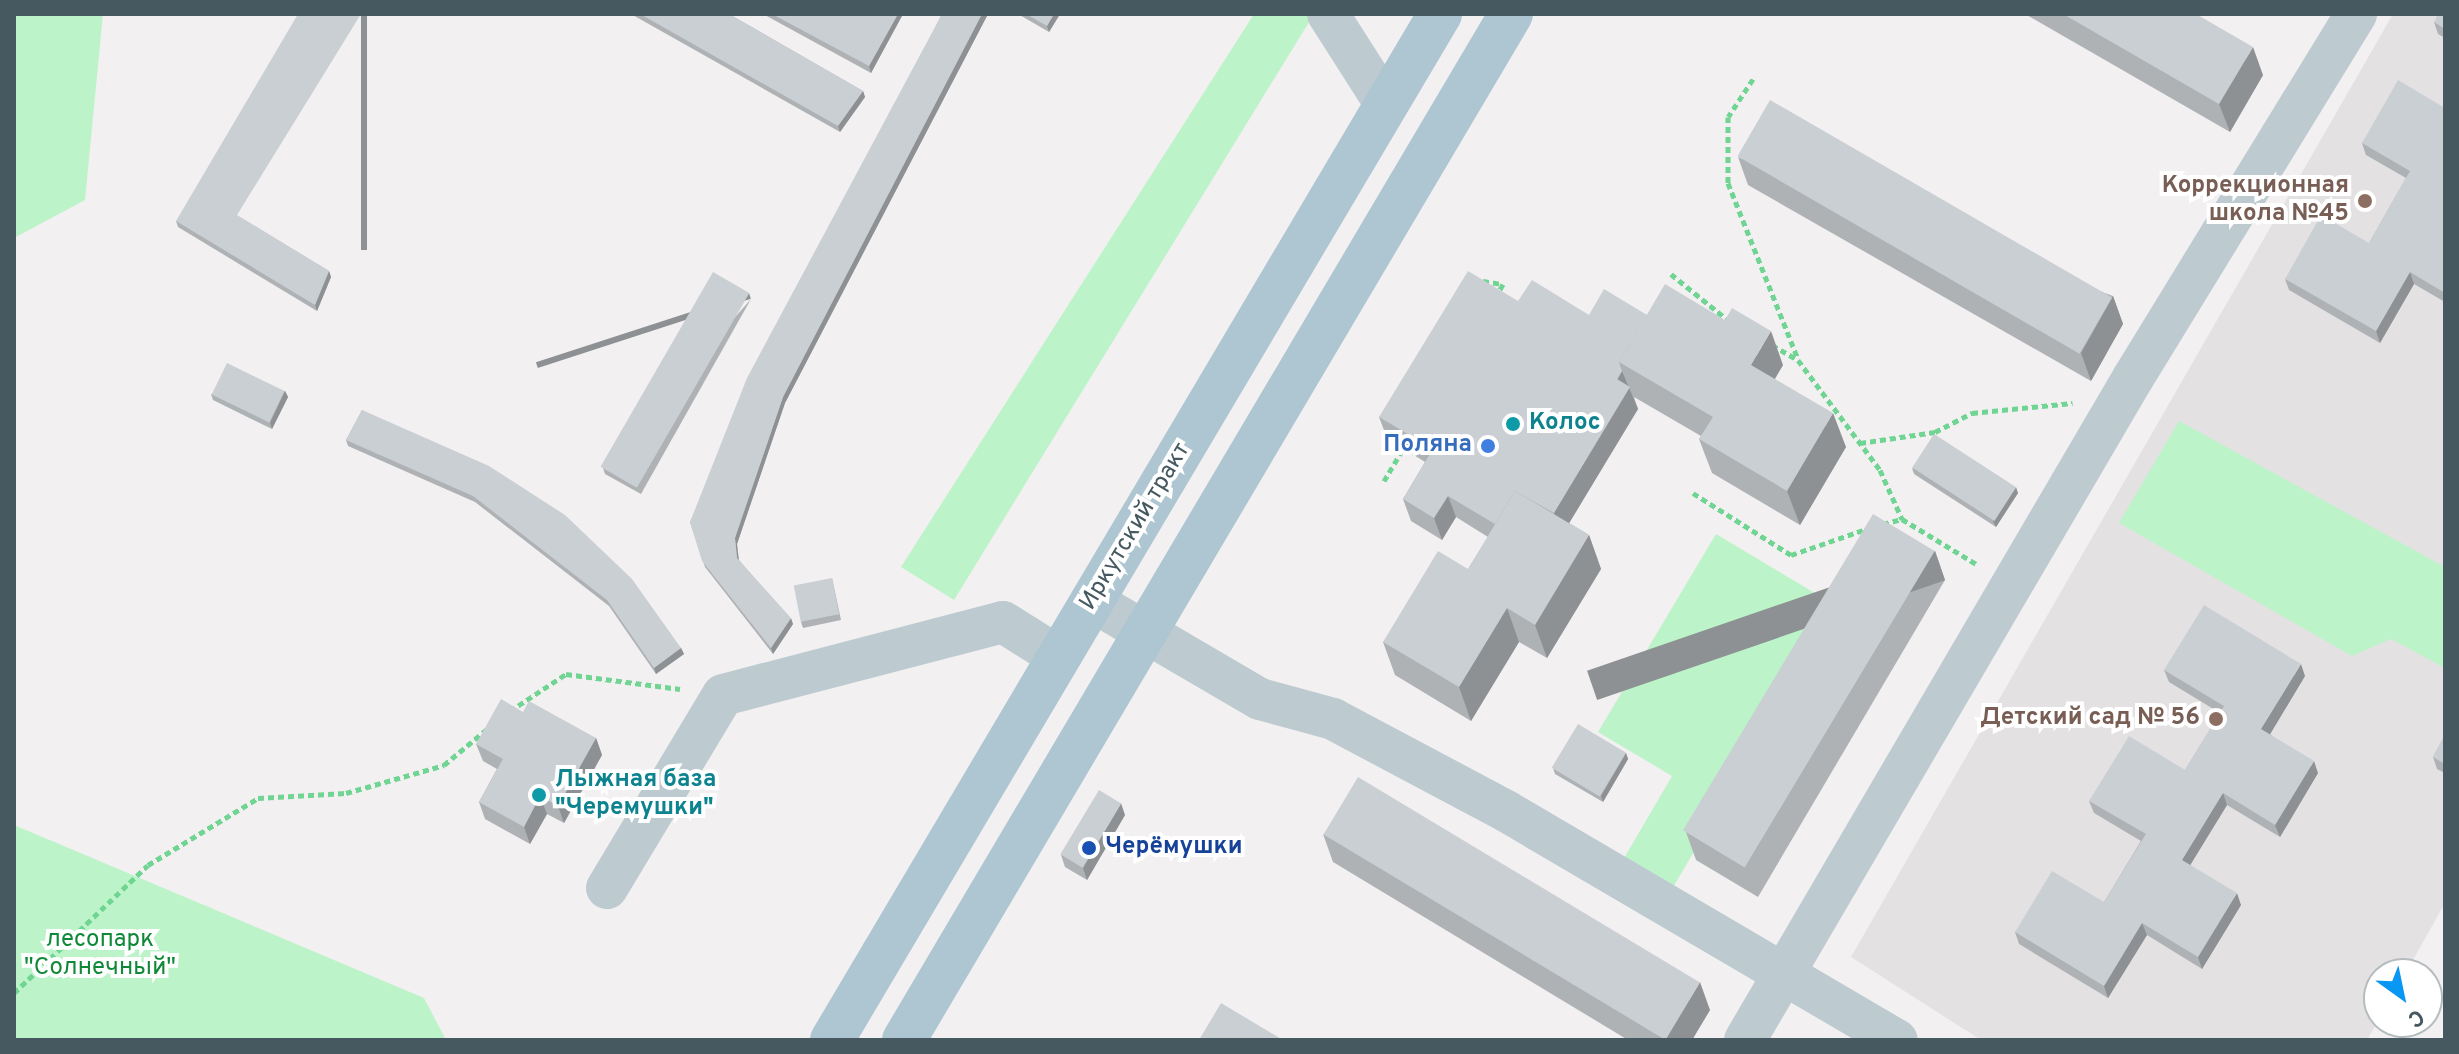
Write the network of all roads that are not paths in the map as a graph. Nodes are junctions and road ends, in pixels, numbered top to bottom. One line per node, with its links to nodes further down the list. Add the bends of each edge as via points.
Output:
1 (1328, 14): 5 (street)
2 (1440, 14): 5 (main road, Иркутский тракт)
3 (1511, 14): 7 (main road)
4 (2356, 14): 10 (street, via 2133,378)
5 (1386, 105): 6 (main road, Иркутский тракт)
6 (1092, 601): 7 (street); 8 (main road, Иркутский тракт)
7 (1145, 633): 10 (street, via 1260,699 1333,719 1506,811); 12 (main road)
8 (1059, 657): 9 (street, via 1003,622 723,695); 11 (main road, Иркутский тракт)
9 (607, 888)
10 (1783, 975): 13 (street); 14 (street)
11 (832, 1040)
12 (904, 1040)
13 (1745, 1040)
14 (1897, 1040)

